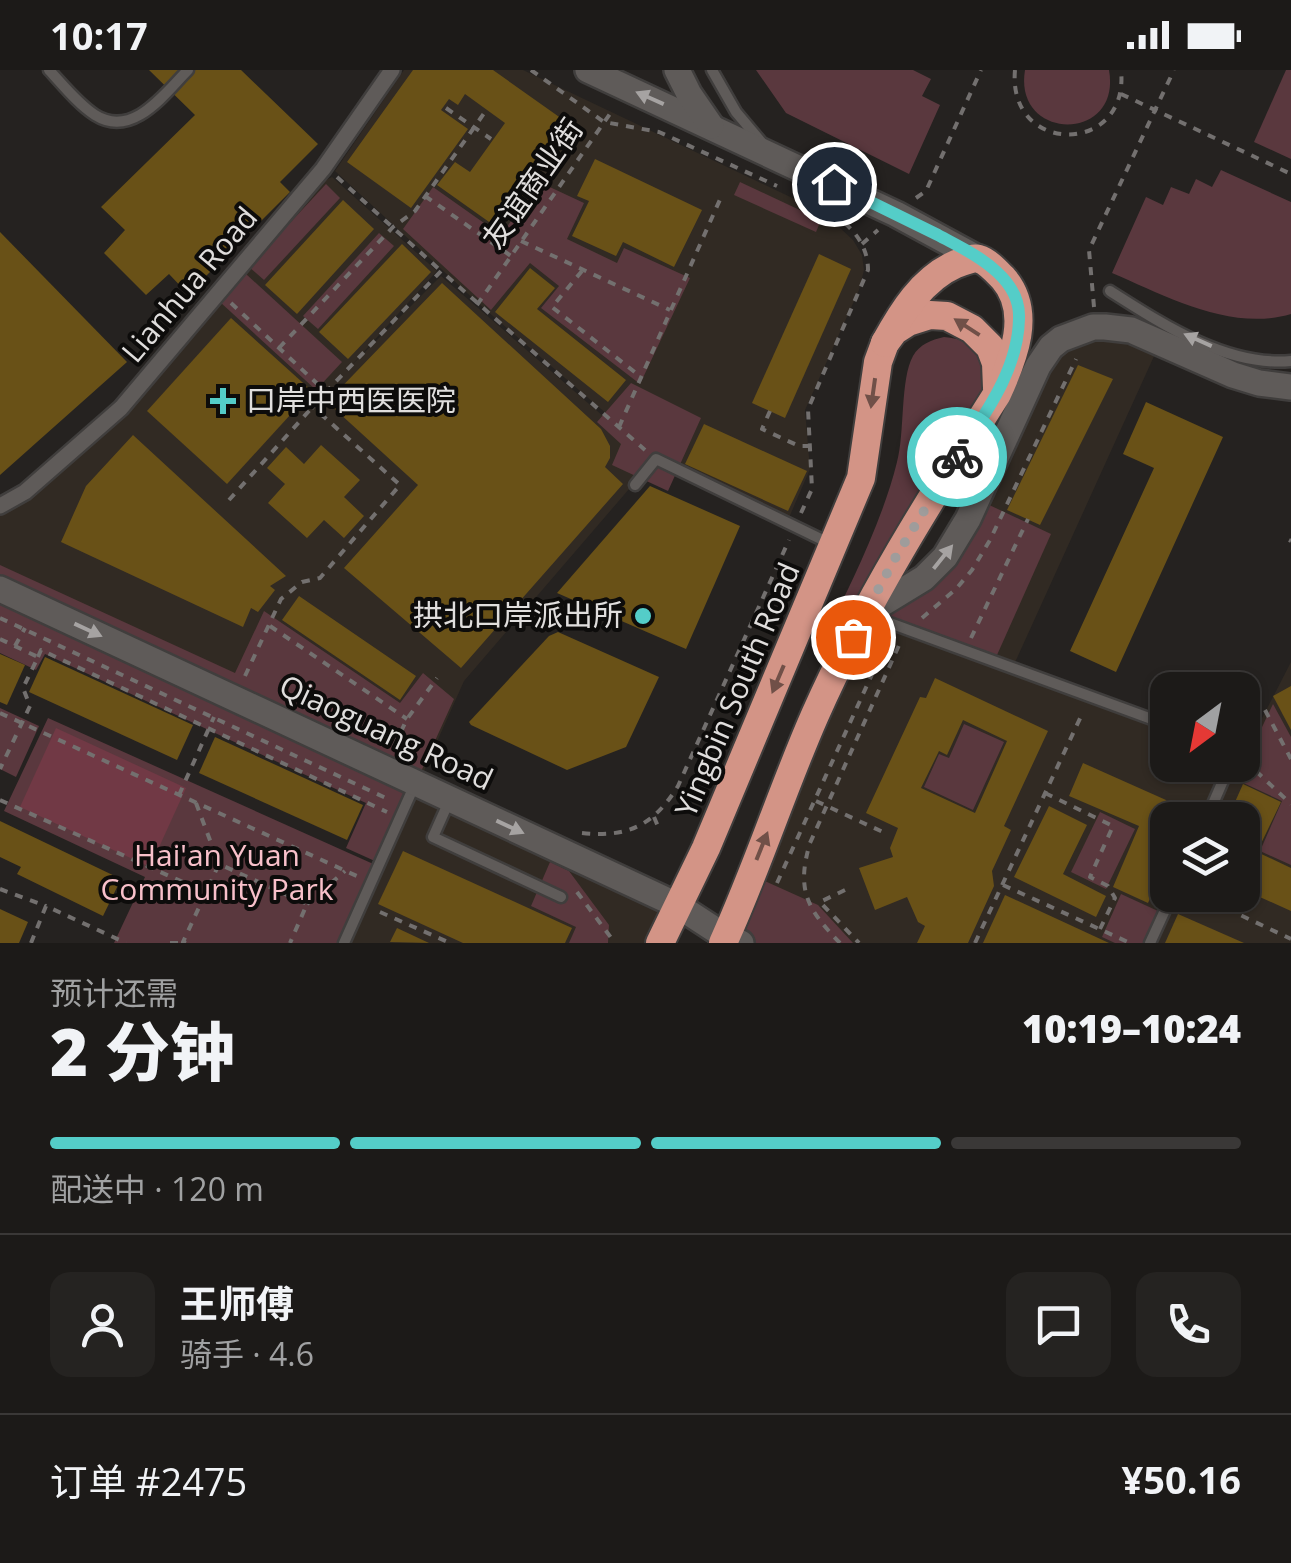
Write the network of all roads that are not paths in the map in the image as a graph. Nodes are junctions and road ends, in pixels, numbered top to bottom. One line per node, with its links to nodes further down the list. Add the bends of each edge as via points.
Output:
1 (49, 70): 2 (lane, via 92,114 125,123)
2 (188, 70)
3 (392, 70): 16 (street, Lianhua Road, via 326,166 121,408)
4 (588, 70): 7 (street, one-way to 4)
5 (678, 70): 7 (street)
6 (712, 70): 8 (lane)
7 (711, 126): 8 (street)
8 (772, 155): 9 (street)
9 (979, 259): 11 (highway, via 946,269 924,286); 14 (highway, via 1008,283 1018,306 1015,347)
10 (1110, 291): 12 (lane, one-way to 10, via 1226,352)
11 (889, 337): 14 (highway, one-way to 11, via 990,348 960,321 930,314); 17 (highway, Yingbin South Road, one-way to 17, via 878,362 866,459)
12 (1291, 361)
13 (1291, 386): 19 (street, one-way to 13, via 924,578 946,556 1038,366 1050,347 1077,332 1131,330 1233,375)
14 (997, 394): 19 (highway)
15 (635, 485): 17 (lane, via 656,459)
16 (0, 506)
17 (834, 546): 24 (highway, Yingbin South Road, one-way to 24)
18 (0, 589): 22 (street, Qiaoguang Road, one-way to 22, via 229,696)
19 (865, 614): 20 (lane); 26 (highway, one-way to 19, via 816,714)
20 (1150, 719)
21 (450, 799): 22 (street, Qiaoguang Road); 23 (lane, via 433,837); 24 (street, Qiaoguang Road, one-way to 24)
22 (407, 803): 27 (lane)
23 (561, 897)
24 (678, 905): 26 (street, Qiaoguang Road); 28 (highway, Yingbin South Road)
25 (1164, 912): 29 (lane)
26 (730, 941)
27 (344, 943)
28 (660, 943)
29 (1150, 943)

